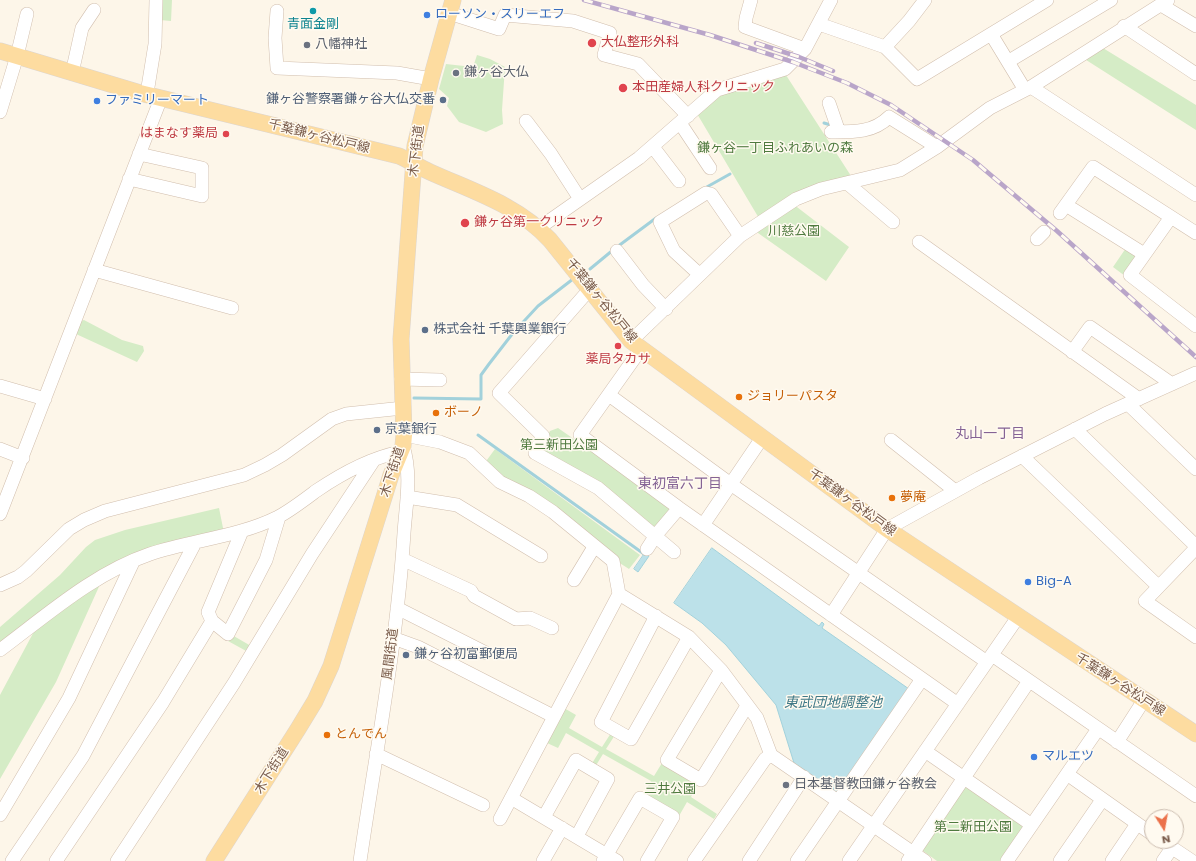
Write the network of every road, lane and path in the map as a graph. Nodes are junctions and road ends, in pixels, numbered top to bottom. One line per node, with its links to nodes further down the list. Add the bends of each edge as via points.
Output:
1 (156, 0): 24 (street, via 155,44)
2 (751, 0): 17 (street, via 745,27)
3 (831, 0): 12 (street)
4 (925, 0): 16 (street)
5 (1047, 0): 15 (street)
6 (1111, 0): 20 (street)
7 (1164, 2): 13 (street); 14 (street)
8 (451, 6): 23 (main road, 木下街道); 29 (street, via 499,29 505,15 573,21 610,33 604,55 638,64)
9 (94, 10): 21 (street, via 82,28)
10 (278, 11): 23 (street, via 275,38 277,68 397,73)
11 (27, 14): 19 (street)
12 (819, 24): 16 (street); 17 (street)
13 (1124, 26): 22 (street); 25 (street)
14 (1196, 26)
15 (991, 34): 16 (street, via 918,79); 20 (street)
16 (885, 47)
17 (806, 49): 29 (street, via 785,68 717,90)
18 (0, 51): 19 (main road, 千葉鎌ヶ谷松戸線)
19 (17, 56): 21 (main road, 千葉鎌ヶ谷松戸線); 28 (street)
20 (1009, 61): 25 (street)
21 (72, 73): 26 (main road, 千葉鎌ヶ谷松戸線)
22 (1196, 74)
23 (431, 79): 34 (main road, 木下街道, via 417,136)
24 (148, 88)
25 (1028, 89): 32 (street, via 990,108); 39 (street)
26 (161, 98): 33 (street); 34 (main road, 千葉鎌ヶ谷松戸線, via 399,156)
27 (829, 103): 32 (street, via 835,132 866,130 883,124 889,117)
28 (0, 112)
29 (684, 120): 31 (street); 35 (street)
30 (526, 121): 40 (street)
31 (653, 147): 37 (street); 40 (street)
32 (937, 147): 38 (street, via 900,170)
33 (139, 154): 36 (street); 36 (street, via 202,168 202,196)
34 (414, 163): 43 (main road, 千葉鎌ヶ谷松戸線, via 508,207); 58 (main road, 木下街道, via 401,339)
35 (710, 168)
36 (129, 179): 49 (street)
37 (680, 181)
38 (847, 183): 42 (street); 45 (street, via 820,189 796,199)
39 (1196, 195)
40 (580, 199): 43 (street)
41 (1171, 217): 44 (street); 48 (street); 48 (street, via 1093,167 1063,209)
42 (893, 222)
43 (539, 228): 51 (main road, 千葉鎌ヶ谷松戸線)
44 (1196, 234)
45 (740, 236): 50 (street); 50 (street, via 710,194 706,193 660,222 674,251)
46 (919, 242): 56 (street)
47 (617, 251): 53 (street, via 643,285)
48 (1144, 254): 54 (street, via 1130,275)
49 (94, 270): 52 (street); 63 (street)
50 (699, 274): 53 (street)
51 (582, 280): 55 (main road, 千葉鎌ヶ谷松戸線); 84 (street, via 499,394 543,436 535,453 598,488)
52 (232, 308)
53 (666, 309): 55 (street)
54 (1196, 326)
55 (636, 345): 62 (street); 67 (main road, 千葉鎌ヶ谷松戸線)
56 (1072, 352): 60 (street, via 1090,327); 64 (street)
57 (1196, 373): 60 (street)
58 (402, 379): 59 (street); 65 (main road, 木下街道)
59 (440, 380)
60 (1172, 384): 64 (street)
61 (0, 386): 63 (street)
62 (609, 394): 75 (street); 78 (street, via 580,435)
63 (45, 399): 72 (street)
64 (1134, 401): 66 (street); 74 (street)
65 (403, 408): 69 (main road, 木下街道); 95 (street, via 346,414 332,419 265,466 244,475 105,511 84,520 69,529 26,571)
66 (1075, 429): 71 (street); 87 (street)
67 (762, 438): 75 (street); 82 (main road, 千葉鎌ヶ谷松戸線)
68 (891, 440): 76 (street)
69 (402, 444): 73 (street); 77 (street, 風間街道, via 409,469); 86 (street, via 440,442 470,453 500,482 553,512); 148 (main road, 木下街道, via 330,666 315,701)
70 (0, 449): 72 (street)
71 (1022, 456): 76 (street); 96 (street)
72 (23, 458): 79 (street)
73 (374, 460): 80 (street, via 323,487); 147 (street, via 312,554 234,683)
74 (1196, 469)
75 (732, 484): 81 (street); 93 (street)
76 (954, 490): 82 (street)
77 (407, 497): 90 (street, via 457,505); 91 (street, 風間街道)
78 (679, 508): 81 (street); 84 (street)
79 (0, 514)
80 (279, 517): 83 (street); 102 (street, via 266,560 228,634)
81 (703, 524): 99 (street)
82 (887, 529): 93 (street); 101 (main road, 千葉鎌ヶ谷松戸線)
83 (242, 531): 85 (street); 102 (street, via 208,612)
84 (656, 535): 88 (street); 89 (street)
85 (195, 543): 92 (street); 145 (street, via 83,756)
86 (594, 547): 94 (street); 97 (street, via 613,561)
87 (1196, 547): 96 (street)
88 (647, 549)
89 (674, 552)
90 (541, 556)
91 (402, 559): 98 (street, 風間街道); 103 (street, via 471,591 474,596 516,619 530,618)
92 (134, 560): 107 (street, via 92,583); 131 (street, via 69,698)
93 (859, 572): 99 (street); 109 (street, via 895,600)
94 (574, 580)
95 (0, 585)
96 (1158, 586): 105 (street, via 1144,601)
97 (619, 594): 100 (street); 116 (street)
98 (397, 608): 106 (street, 風間街道); 108 (street)
99 (831, 615): 111 (street)
100 (656, 616): 104 (street); 104 (street, via 602,722 631,739)
101 (1018, 617): 109 (street); 113 (main road, 千葉鎌ヶ谷松戸線)
102 (212, 621): 146 (street, via 163,702)
103 (552, 628)
104 (689, 637): 110 (street)
105 (1196, 637)
106 (393, 638): 116 (street, via 418,647); 121 (street, 風間街道)
107 (0, 650)
108 (486, 653)
109 (990, 658): 112 (street); 114 (street)
110 (721, 670): 115 (street); 115 (street, via 667,760 701,780)
111 (922, 679): 114 (street); 129 (street)
112 (1028, 681): 117 (street); 125 (street)
113 (1144, 700): 118 (main road, 千葉鎌ヶ谷松戸線); 119 (street)
114 (958, 704): 120 (street)
115 (747, 706): 122 (street, via 756,718)
116 (553, 716): 127 (street)
117 (1098, 729): 119 (street); 123 (street)
118 (1196, 734)
119 (1117, 742): 126 (street)
120 (925, 751): 125 (street); 136 (street)
121 (376, 754): 130 (street); 149 (street, 風間街道)
122 (771, 755): 124 (street); 152 (street, via 765,759)
123 (1067, 774): 128 (street); 135 (street)
124 (804, 777): 129 (street); 153 (street)
125 (965, 778): 135 (street); 142 (street)
126 (1196, 796)
127 (511, 798): 132 (street); 133 (street)
128 (1102, 800): 134 (street); 157 (street)
129 (838, 801): 136 (street); 154 (street)
130 (482, 805)
131 (0, 815)
132 (544, 817): 137 (street); 139 (street, via 576,760 597,772 608,779)
133 (500, 819)
134 (1137, 824): 138 (street); 158 (street)
135 (1032, 825): 144 (street)
136 (874, 826): 142 (street); 155 (street)
137 (562, 828): 139 (street); 150 (street)
138 (1144, 829)
139 (577, 836): 143 (street)
140 (1166, 849): 159 (street)
141 (1174, 849): 160 (street)
142 (910, 857): 156 (street)
143 (609, 859): 151 (street, via 640,798 673,817)
144 (1009, 860)
145 (12, 861)
146 (56, 861)
147 (117, 861)
148 (214, 861)
149 (360, 861)
150 (543, 861)
151 (647, 861)
152 (694, 861)
153 (749, 861)
154 (798, 861)
155 (849, 861)
156 (925, 861)
157 (1060, 861)
158 (1112, 861)
159 (1163, 861)
160 (1192, 861)

